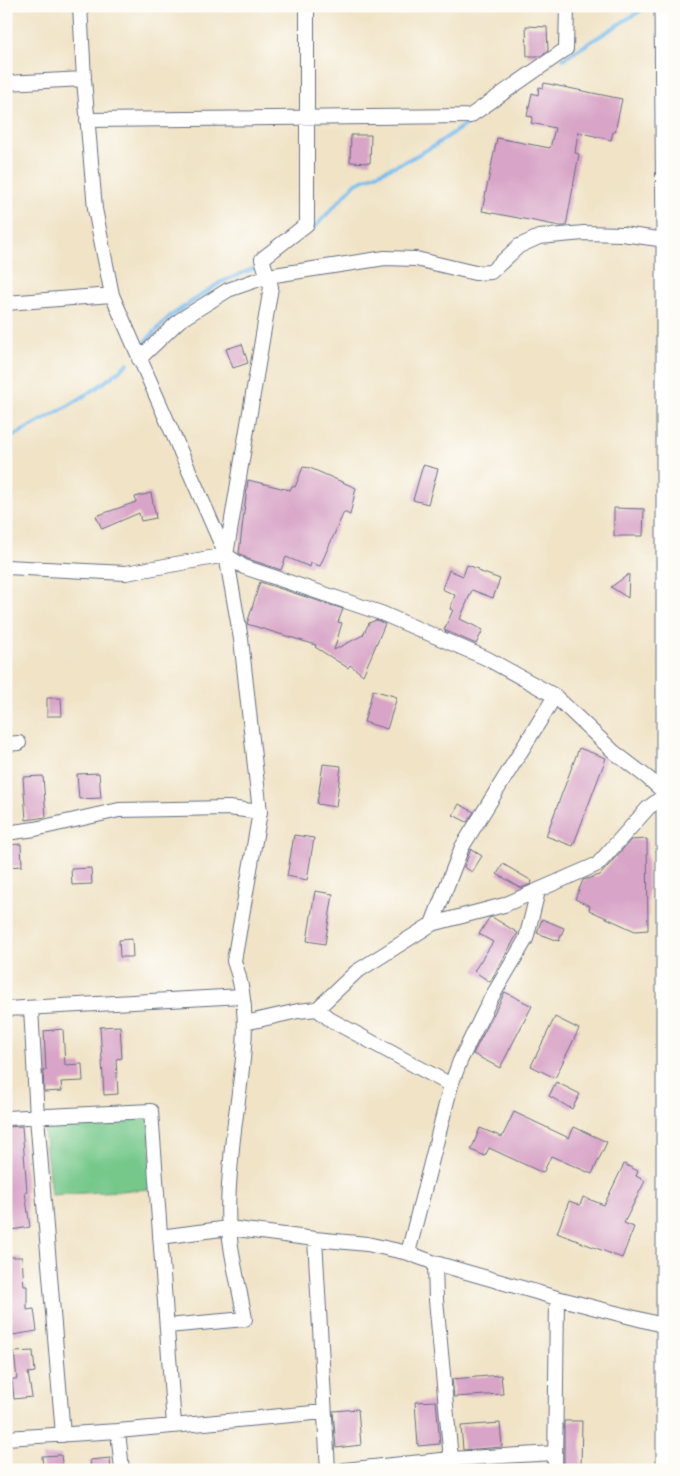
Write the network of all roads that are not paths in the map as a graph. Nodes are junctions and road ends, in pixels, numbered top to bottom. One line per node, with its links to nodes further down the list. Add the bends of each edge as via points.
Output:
1 (80, 6): 5 (street)
2 (307, 6): 7 (street)
3 (567, 6): 7 (street, via 566,49 470,116)
4 (664, 6): 9 (main road)
5 (84, 79): 6 (street); 8 (street)
6 (6, 83)
7 (307, 117): 8 (street); 11 (street, via 307,224 262,260)
8 (87, 120): 12 (street, via 95,208)
9 (670, 202): 10 (main road)
10 (666, 240): 11 (street, via 584,233 539,237 519,246 491,272 475,273 416,259 385,258); 18 (main road)
11 (268, 276): 14 (street, via 228,290 180,320); 15 (street, via 271,287)
12 (112, 296): 13 (street); 14 (street)
13 (6, 302)
14 (139, 359): 15 (street)
15 (226, 555): 16 (street, via 126,572); 17 (street, via 244,567 381,613 486,658); 20 (street, via 241,639)
16 (6, 567)
17 (555, 696): 19 (street, via 614,752); 23 (street, via 462,847)
18 (670, 768): 19 (main road)
19 (670, 796): 22 (street, via 648,808 598,864); 29 (main road)
20 (260, 812): 21 (street, via 229,808 119,810); 24 (street, via 234,961)
21 (6, 833)
22 (538, 891): 23 (street, via 504,905); 30 (street, via 526,939 490,1000)
23 (432, 924): 26 (street, via 356,972)
24 (242, 996): 25 (street); 28 (street)
25 (31, 1008): 27 (street); 31 (street)
26 (317, 1008): 28 (street); 30 (street, via 330,1020)
27 (6, 1009)
28 (245, 1023): 33 (street, via 231,1160)
29 (669, 1070): 40 (main road)
30 (451, 1085): 36 (street)
31 (37, 1117): 32 (street); 34 (street, via 150,1111); 44 (street)
32 (6, 1118)
33 (228, 1228): 34 (street); 35 (street); 39 (street, via 245,1319)
34 (160, 1237): 39 (street)
35 (315, 1239): 36 (street, via 367,1244); 41 (street)
36 (408, 1253): 37 (street)
37 (435, 1264): 38 (street); 47 (street)
38 (557, 1298): 40 (street); 46 (street)
39 (167, 1326): 42 (street)
40 (670, 1328): 52 (main road)
41 (324, 1412): 42 (street); 49 (street)
42 (174, 1425): 43 (street)
43 (118, 1431): 44 (street); 48 (street)
44 (63, 1435): 45 (street)
45 (6, 1438)
46 (556, 1453): 47 (street); 51 (street)
47 (451, 1459): 50 (street)
48 (122, 1470)
49 (328, 1470)
50 (344, 1470)
51 (555, 1470)
52 (666, 1470)

